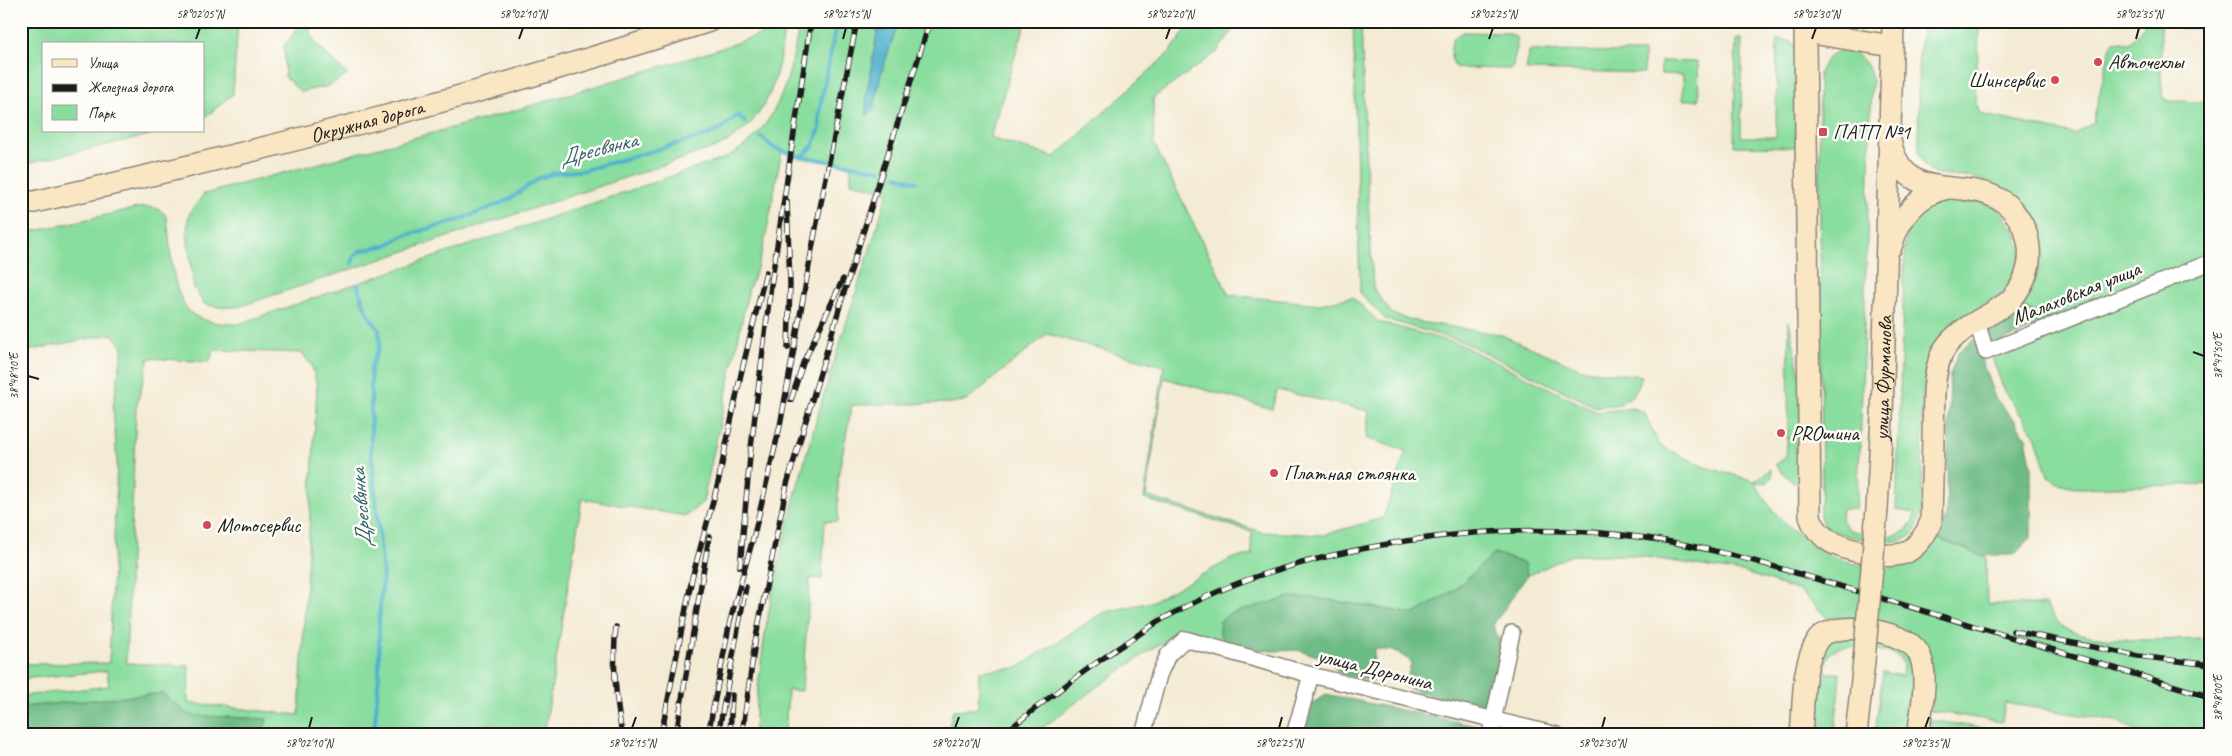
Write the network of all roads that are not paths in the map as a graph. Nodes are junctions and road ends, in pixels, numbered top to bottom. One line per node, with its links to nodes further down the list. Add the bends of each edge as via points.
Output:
1 (709, 21): 6 (street, Окружная дорога, via 599,57 345,128)
2 (1893, 21): 3 (street, улица Фурманова)
3 (1892, 46): 4 (street, улица Фурманова); 9 (street, via 1805,32 1810,516 1822,537 1851,549 1891,555 1906,552 1926,533 1933,508 1936,374 1948,344)
4 (1890, 141): 5 (street, via 1900,168 1909,177 1936,187); 8 (street, улица Фурманова)
5 (1953, 187): 8 (street, via 1937,190 1910,209 1893,238); 9 (street, via 1984,192 2000,200 2023,226 2028,244 2029,260 2020,291 2010,302)
6 (21, 205)
7 (2211, 262): 9 (street, Малаховская улица, via 1986,352)
8 (1886, 264): 17 (street, улица Фурманова, bridge, via 1877,509)
9 (1977, 322)
10 (1512, 633): 12 (street)
11 (1311, 675): 12 (street, улица Доронина); 13 (street, улица Доронина, via 1185,639 1168,655 1159,675); 14 (street)
12 (1491, 727): 15 (street, улица Доронина)
13 (1143, 735)
14 (1294, 735)
15 (1557, 735)
16 (1801, 735): 18 (street, via 1812,651 1825,632 1837,628 1900,638 1918,651 1923,679)
17 (1856, 735)
18 (1918, 735)

